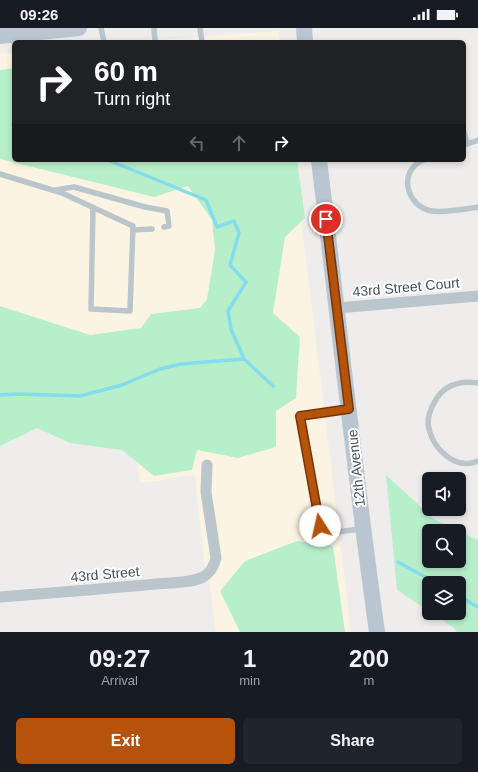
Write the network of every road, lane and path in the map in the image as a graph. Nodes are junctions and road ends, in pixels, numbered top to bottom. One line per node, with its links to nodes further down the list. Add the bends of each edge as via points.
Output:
1 (80, 28): 6 (street)
2 (101, 28): 7 (lane)
3 (154, 28): 8 (lane)
4 (200, 28): 9 (lane)
5 (304, 28): 10 (street)
6 (0, 36)
7 (104, 40)
8 (155, 40)
9 (202, 40)
10 (305, 40)
11 (478, 140): 12 (lane)
12 (466, 144)
13 (319, 162): 23 (street, 12th Avenue)
14 (419, 162): 17 (lane, via 412,167 407,188 420,206 431,211)
15 (0, 174): 16 (lane)
16 (52, 190): 18 (lane); 19 (lane, via 74,187 167,211 169,226)
17 (478, 207)
18 (93, 208): 21 (lane, via 133,226); 21 (lane, via 91,309 130,311)
19 (164, 227)
20 (152, 229): 21 (lane)
21 (133, 230)
22 (478, 296): 23 (street, 43rd Street Court)
23 (337, 308): 25 (street, 12th Avenue)
24 (478, 383): 26 (lane, via 457,383 442,391 430,412 428,423 431,436 440,451 450,459 462,463)
25 (349, 409): 28 (street, 12th Avenue); 28 (lane, via 300,416 320,526 336,532)
26 (478, 461)
27 (207, 465): 29 (street, 43rd Street, via 206,492 216,558 211,571 201,578 107,589)
28 (363, 529): 30 (street, 12th Avenue)
29 (0, 597)
30 (377, 632)

